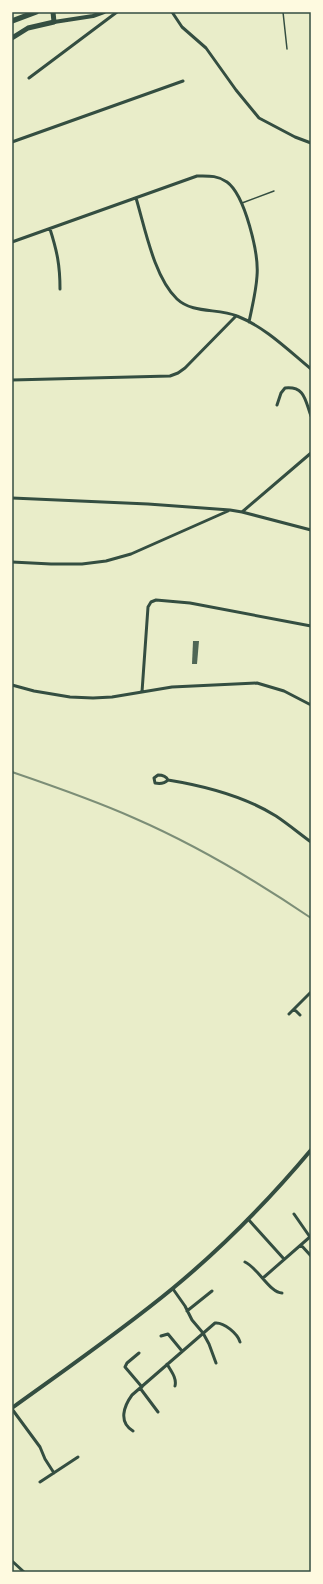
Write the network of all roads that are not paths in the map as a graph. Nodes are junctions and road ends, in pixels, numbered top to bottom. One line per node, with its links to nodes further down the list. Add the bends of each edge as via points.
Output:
1 (36, 12): 7 (highway)
2 (53, 12): 8 (main road)
3 (104, 12): 8 (street)
4 (117, 12): 11 (street)
5 (172, 12): 14 (street, via 182,27 206,48 259,118)
6 (283, 12): 10 (lane)
7 (12, 21)
8 (54, 22): 9 (main road, via 28,28)
9 (12, 38)
10 (287, 49)
11 (29, 78)
12 (183, 81): 13 (street)
13 (12, 142)
14 (311, 143)
15 (274, 191): 17 (lane)
16 (136, 198): 17 (street, via 197,176 214,176 227,182); 18 (street); 21 (street, via 156,266 164,283 177,299 188,306)
17 (241, 203): 22 (street, via 257,254 257,276)
18 (50, 229): 19 (street); 20 (street, via 60,266)
19 (12, 242)
20 (60, 288)
21 (236, 316): 22 (street); 24 (street, via 178,373 162,376)
22 (249, 322): 23 (street, via 284,346)
23 (311, 369)
24 (12, 380)
25 (277, 405): 26 (street, via 285,388 294,388 302,393)
26 (311, 416)
27 (311, 453): 30 (street)
28 (12, 498): 29 (street)
29 (230, 510): 30 (street); 32 (street, via 130,554 106,561 82,564)
30 (242, 512): 31 (street)
31 (311, 530)
32 (12, 562)
33 (311, 626): 35 (street, via 190,603 156,600 148,607)
34 (12, 685): 35 (street, via 70,697 112,697)
35 (142, 692): 36 (street, via 183,686 257,683 284,691)
36 (311, 705)
37 (168, 780): 38 (street, via 217,790 258,806)
38 (311, 842)
39 (311, 992): 40 (street)
40 (294, 1009): 41 (street); 42 (street)
41 (290, 1014)
42 (300, 1015)
43 (311, 1150): 45 (street)
44 (294, 1214): 46 (street)
45 (248, 1219): 49 (street); 52 (street)
46 (310, 1237): 47 (street)
47 (301, 1245): 48 (street); 49 (street)
48 (311, 1256)
49 (284, 1260): 51 (street)
50 (245, 1262): 51 (street)
51 (264, 1278): 54 (street, via 274,1291)
52 (173, 1289): 55 (street); 65 (street)
53 (212, 1292): 55 (street)
54 (282, 1293)
55 (187, 1311): 56 (street)
56 (203, 1333): 58 (street, via 219,1323 239,1337); 59 (street); 61 (street)
57 (161, 1336): 59 (street, via 168,1334)
58 (240, 1342)
59 (182, 1352): 62 (street)
60 (139, 1353): 64 (street, via 125,1367)
61 (216, 1363)
62 (167, 1364): 63 (street, via 174,1375); 64 (street)
63 (175, 1386)
64 (141, 1388): 66 (street); 67 (street, via 129,1400 124,1415 125,1425)
65 (12, 1408): 69 (street, via 40,1447)
66 (158, 1412)
67 (132, 1431)
68 (78, 1456): 69 (street)
69 (54, 1473): 70 (street)
70 (40, 1482)
71 (12, 1560): 72 (street)
72 (24, 1572)

